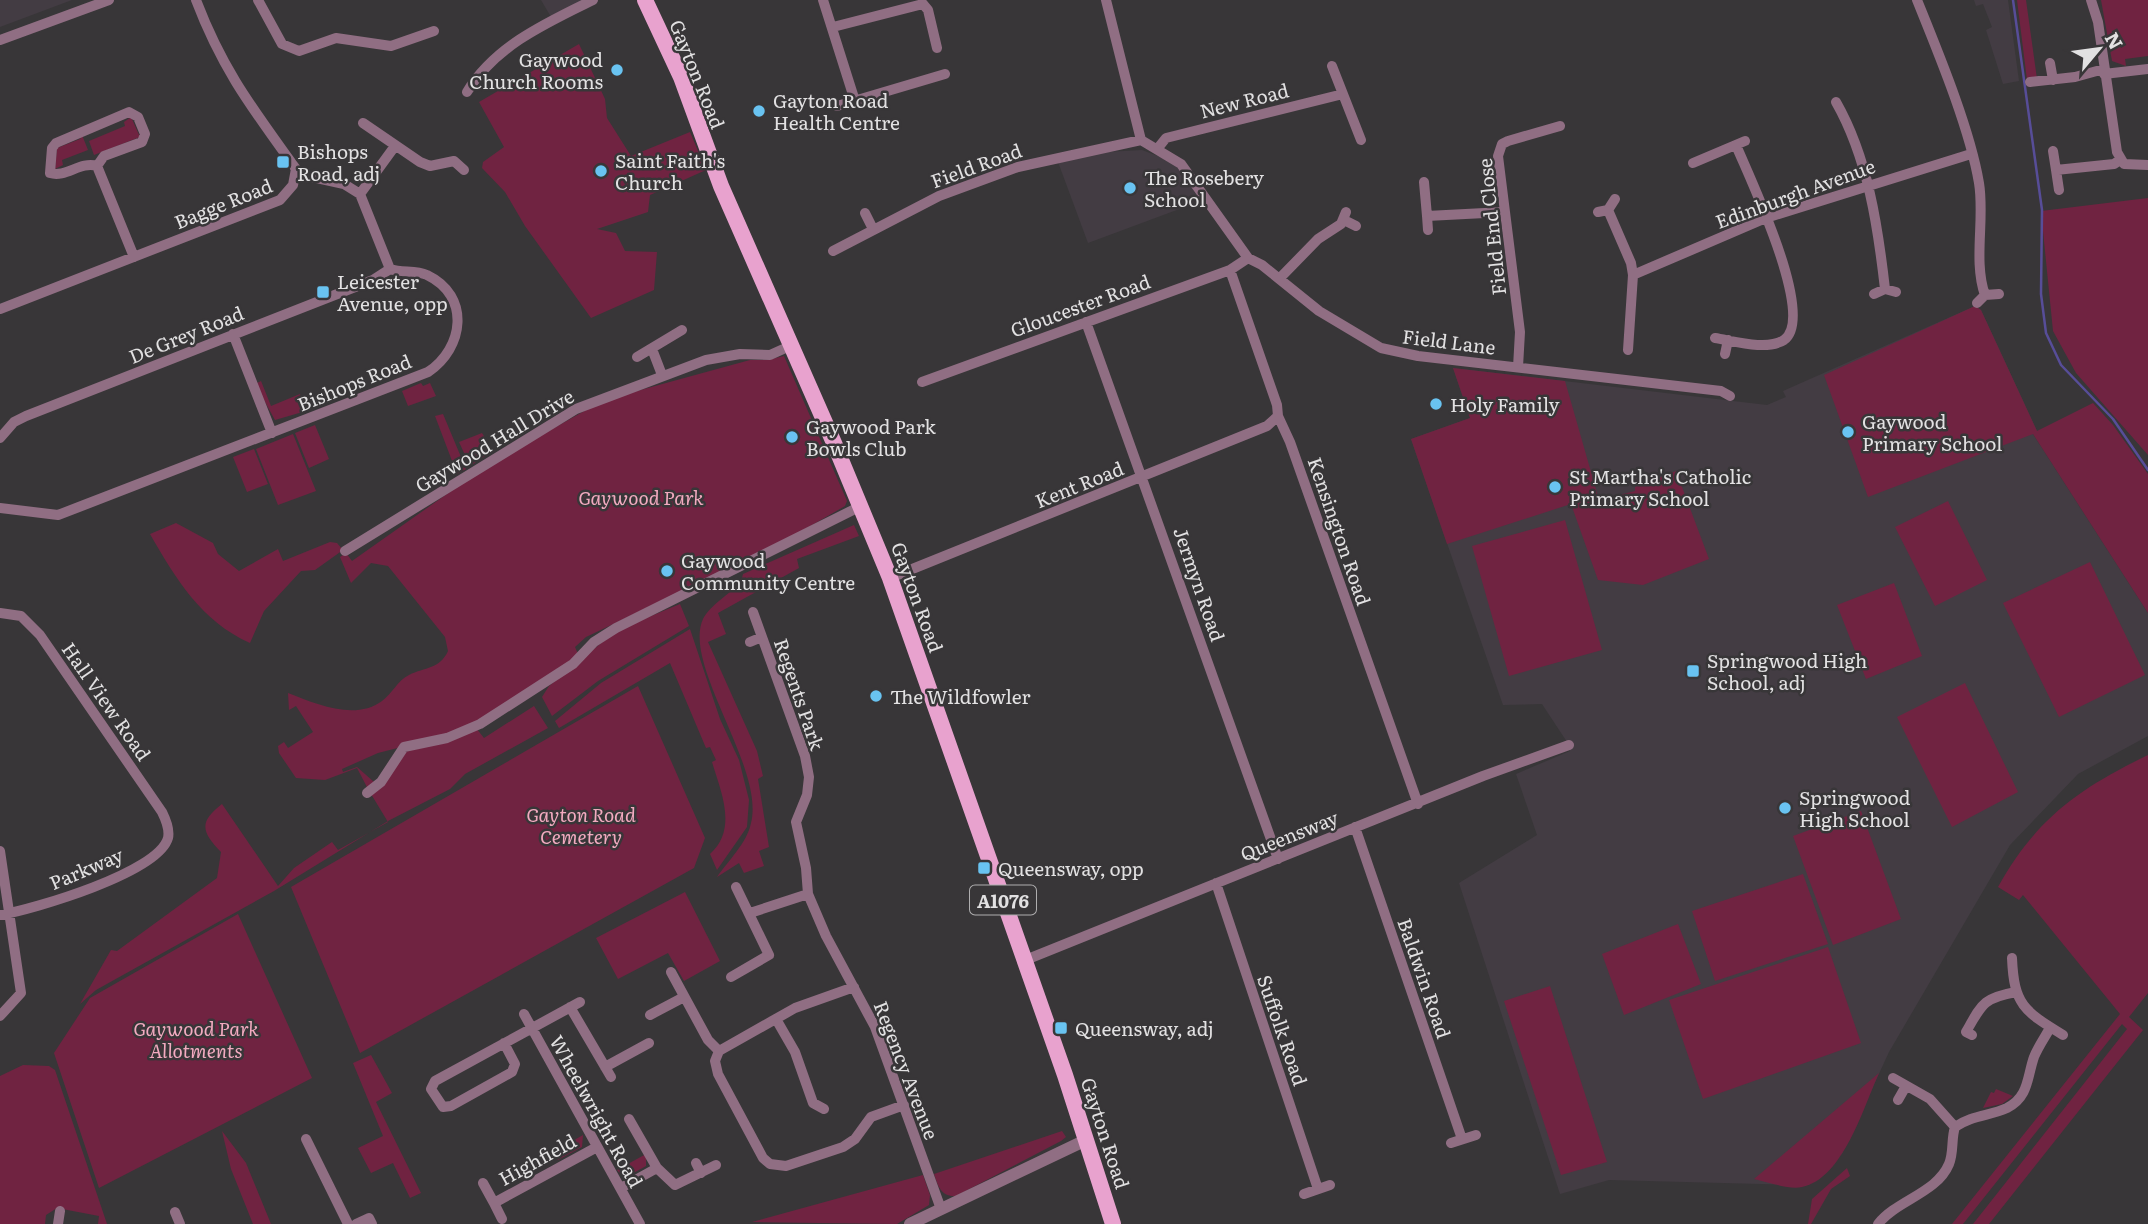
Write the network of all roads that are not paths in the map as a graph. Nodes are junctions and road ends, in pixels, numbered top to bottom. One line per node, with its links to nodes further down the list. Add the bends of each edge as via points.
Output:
1 (109, 0): 12 (street)
2 (196, 0): 38 (street, Bagge Road, via 237,87)
3 (258, 0): 11 (street, via 282,44 299,51 336,38 390,46)
4 (593, 0): 21 (street, via 512,45 477,75)
5 (645, 0): 70 (main road, Gayton Road / A1076)
6 (823, 0): 10 (street)
7 (1106, 0): 28 (street)
8 (1917, 0): 33 (street)
9 (2091, 0): 17 (street)
10 (833, 27): 13 (street, via 923,4); 23 (street)
11 (434, 31)
12 (0, 40)
13 (937, 48)
14 (2050, 63): 19 (street)
15 (1332, 66): 22 (street)
16 (2148, 69): 17 (street)
17 (2104, 72): 19 (street); 34 (street)
18 (945, 74): 23 (street)
19 (2053, 80): 20 (street)
20 (2030, 82)
21 (467, 92)
22 (1343, 94): 29 (street); 31 (street, New Road, via 1166,138)
23 (855, 101): 25 (street)
24 (1836, 102): 42 (street)
25 (837, 106)
26 (363, 123): 30 (street)
27 (1560, 126): 46 (street, Field End Close, via 1502,144 1498,156)
28 (1141, 140): 31 (street, Field Lane); 51 (street, Field Road, via 1018,167 939,196)
29 (1361, 140)
30 (395, 146): 39 (street, via 430,166 454,161); 44 (street)
31 (1158, 148): 55 (street, Field Lane, via 1181,164)
32 (2053, 151): 40 (street)
33 (1971, 154): 42 (street, Edinburgh Avenue); 61 (street, via 1982,204 1980,274)
34 (2120, 160): 36 (street, via 2130,166); 40 (street)
35 (1693, 163): 49 (street, via 1740,143)
36 (2148, 165)
37 (97, 166): 37 (street, via 104,156 145,139 136,114 129,112 56,143 48,169 57,175 83,165); 54 (street)
38 (296, 169): 44 (street); 54 (street, Bagge Road, via 293,185 280,200)
39 (464, 170)
40 (2056, 170): 43 (street)
41 (1424, 182): 48 (street)
42 (1866, 185): 49 (street, Edinburgh Avenue); 60 (street, via 1891,290)
43 (2059, 190)
44 (360, 194): 56 (street)
45 (1615, 199): 58 (street, via 1603,211)
46 (1504, 212): 48 (street); 75 (street, Field End Close, via 1520,332)
47 (865, 213): 51 (street)
48 (1427, 216): 52 (street)
49 (1766, 218): 58 (street, Edinburgh Avenue); 69 (street, via 1785,270 1793,329 1784,340 1770,345)
50 (1356, 226): 59 (street, via 1345,216)
51 (873, 229): 53 (street, Field Road)
52 (1428, 230)
53 (834, 251)
54 (134, 257): 64 (street, Bagge Road)
55 (1248, 258): 57 (street, Gloucester Road); 59 (street, Field Lane)
56 (390, 269): 67 (street, De Grey Road, via 373,280); 80 (street, Bishops Road, via 429,276 448,292 458,333 447,357 428,372)
57 (1230, 270): 65 (street, Gloucester Road); 79 (street, Kensington Road)
58 (1633, 275): 72 (street)
59 (1279, 279): 75 (street, Field Lane, via 1340,325 1381,348)
60 (1874, 294)
61 (1985, 295): 62 (street); 63 (street)
62 (1999, 295)
63 (1976, 303)
64 (0, 309)
65 (1086, 322): 77 (street, Gloucester Road); 82 (street, Jermyn Road)
66 (682, 330): 71 (street)
67 (233, 334): 80 (street); 81 (street, De Grey Road, via 26,416)
68 (1715, 338): 69 (street)
69 (1728, 340): 73 (street)
70 (790, 346): 76 (street, Gaywood Hall Drive, via 770,355 715,358); 83 (main road, Gayton Road / A1076)
71 (652, 349): 74 (street); 76 (street)
72 (1628, 350)
73 (1726, 354)
74 (637, 357)
75 (1518, 367): 78 (street, Field Lane, via 1704,388)
76 (662, 375): 85 (street, Gaywood Hall Drive, via 553,421)
77 (922, 382)
78 (1730, 396)
79 (1278, 416): 82 (street, Kent Road, via 1267,426); 93 (street, Kensington Road)
80 (272, 433): 84 (street, Bishops Road, via 58,515)
81 (1, 434)
82 (1144, 476): 86 (street, Kent Road); 97 (street, Jermyn Road)
83 (861, 506): 86 (main road, Gayton Road / A1076); 92 (street, via 615,628 573,664 464,733 404,747 381,782)
84 (0, 509)
85 (345, 551)
86 (890, 578): 105 (main road, Gayton Road / A1076)
87 (753, 612): 89 (street, Regents Park)
88 (0, 613): 95 (street, Hall View Road, via 21,616 40,635 162,812)
89 (762, 637): 90 (street); 98 (street, Regents Park, via 805,756 807,795 796,822)
90 (750, 642)
91 (1569, 746): 93 (street, Queensway)
92 (367, 793)
93 (1418, 804): 94 (street, Queensway)
94 (1356, 827): 97 (street, Queensway); 133 (street, Baldwin Road)
95 (168, 829): 103 (street, Parkway, via 163,846 142,863 82,892)
96 (0, 851): 103 (street)
97 (1278, 859): 99 (street, Queensway)
98 (806, 868): 101 (street, Regency Avenue)
99 (1216, 883): 105 (street, Queensway); 144 (street, Suffolk Road)
100 (736, 887): 102 (street)
101 (808, 894): 102 (street); 108 (street, Regency Avenue)
102 (750, 913): 107 (street, via 769,955)
103 (4, 914): 112 (street, via 20,993)
104 (2012, 958): 109 (street)
105 (1023, 961): 134 (main road, Gayton Road / A1076)
106 (671, 972): 110 (street)
107 (731, 977)
108 (854, 987): 114 (street); 127 (street, Regency Avenue, via 875,1027)
109 (2016, 992): 115 (street, via 2026,1012); 117 (street, via 1984,1002 1966,1032)
110 (684, 997): 113 (street); 121 (street)
111 (524, 1014): 116 (street, Wheelwright Road)
112 (0, 1016)
113 (650, 1016)
114 (776, 1019): 121 (street); 128 (street, via 795,1052 813,1103)
115 (2050, 1028): 118 (street); 130 (street, via 2035,1054 2020,1098 2004,1109 1966,1119)
116 (532, 1029): 120 (street); 122 (street, via 575,1004); 136 (street, Wheelwright Road)
117 (1972, 1035)
118 (2063, 1035)
119 (649, 1043): 122 (street)
120 (505, 1044): 120 (street, via 435,1081 431,1089 436,1100 443,1107 452,1106 512,1072 515,1064)
121 (719, 1051): 127 (street, via 715,1060 718,1074 770,1164 786,1166 848,1145 871,1117)
122 (605, 1067): 123 (street)
123 (611, 1077)
124 (1892, 1078): 125 (street)
125 (1906, 1086): 126 (street); 130 (street, via 1937,1106)
126 (1898, 1100)
127 (904, 1105): 147 (street, Regency Avenue)
128 (824, 1110)
129 (629, 1119): 139 (street)
130 (1955, 1127): 159 (street, via 1952,1154 1939,1179)
131 (1476, 1135): 133 (street)
132 (306, 1139): 153 (street)
133 (1462, 1139): 135 (street)
134 (1086, 1140): 147 (street); 158 (main road, Gayton Road / A1076)
135 (1451, 1143)
136 (597, 1147): 143 (street, Wheelwright Road); 146 (street, Highfield)
137 (695, 1163): 140 (street)
138 (716, 1165): 140 (street)
139 (657, 1168): 140 (street, via 675,1185); 143 (street)
140 (701, 1173)
141 (483, 1183): 146 (street, Highfield)
142 (1330, 1185): 144 (street)
143 (621, 1188): 156 (street, Wheelwright Road)
144 (1318, 1189): 145 (street)
145 (1304, 1194)
146 (494, 1203): 150 (street, Highfield)
147 (941, 1209): 157 (street)
148 (175, 1212): 152 (street)
149 (59, 1219): 151 (street)
150 (502, 1219)
151 (46, 1220)
152 (180, 1224)
153 (348, 1224)
154 (356, 1224): 155 (street, via 369,1217)
155 (372, 1224)
156 (640, 1224)
157 (910, 1224)
158 (1113, 1224)
159 (1878, 1224)

